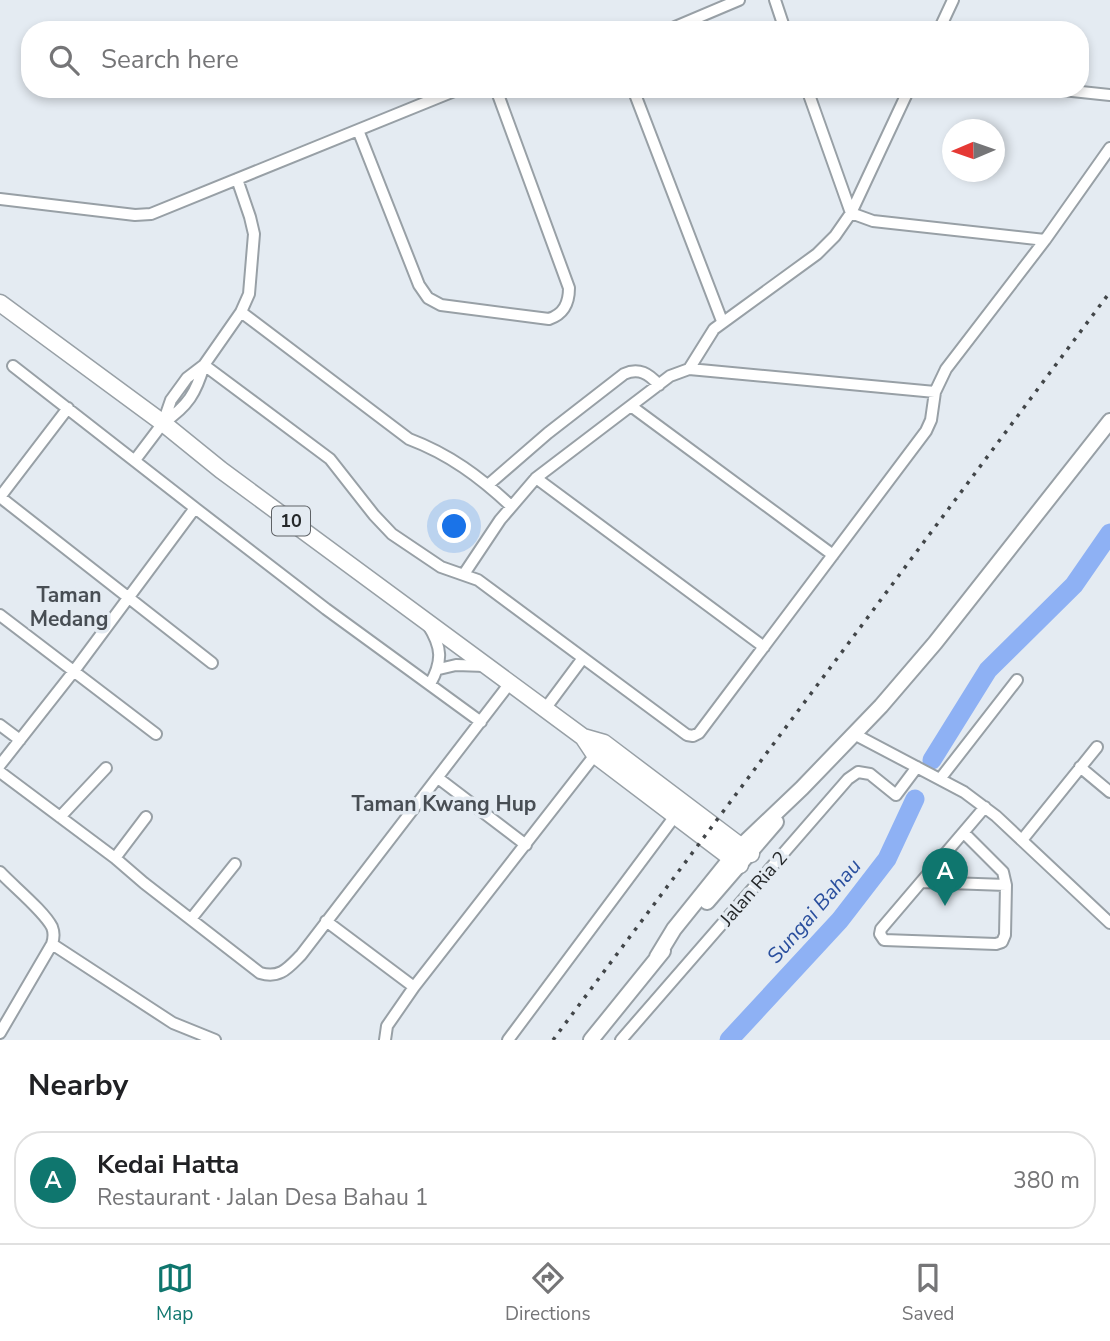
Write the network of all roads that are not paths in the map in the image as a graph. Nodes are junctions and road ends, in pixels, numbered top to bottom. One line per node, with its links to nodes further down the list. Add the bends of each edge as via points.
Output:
1 (739, 0): 4 (street)
2 (775, 0): 5 (street)
3 (953, 0): 6 (street)
4 (689, 21)
5 (782, 21)
6 (943, 21)
7 (1089, 93): 8 (street)
8 (1110, 95)
9 (437, 98): 14 (street)
10 (499, 98): 14 (street, via 568,282 568,302 555,317 441,305 428,298)
11 (637, 98): 22 (street)
12 (810, 98): 18 (street)
13 (905, 98): 18 (street)
14 (358, 130): 16 (street)
15 (1110, 148): 19 (street)
16 (237, 179): 17 (street, via 142,215); 21 (street, via 254,234 251,285)
17 (0, 199)
18 (850, 214): 19 (street, via 873,221); 22 (street, via 817,254)
19 (1045, 240): 27 (street, via 946,369)
20 (0, 303): 31 (main road, 10)
21 (242, 312): 23 (street); 34 (street, via 408,439 436,449)
22 (722, 321): 25 (street, via 706,338)
23 (204, 365): 31 (street, via 198,388 181,411); 39 (street, via 330,459 392,534 441,567)
24 (13, 366): 29 (street)
25 (689, 369): 26 (street); 27 (street)
26 (659, 385): 28 (street); 34 (street, via 646,373 624,374)
27 (934, 392): 38 (street, via 926,432)
28 (631, 406): 33 (street); 38 (street)
29 (68, 408): 32 (street); 35 (street)
30 (1110, 421): 56 (main road, via 935,643)
31 (163, 423): 32 (street); 42 (main road, 10)
32 (135, 460): 37 (street)
33 (536, 478): 36 (street); 43 (street)
34 (488, 485): 36 (street)
35 (0, 497): 40 (street)
36 (510, 506): 39 (street)
37 (195, 508): 40 (street); 51 (street)
38 (833, 555): 43 (street)
39 (464, 575): 44 (street, via 478,580)
40 (129, 598): 45 (street); 48 (street)
41 (0, 615): 48 (street)
42 (426, 621): 46 (main road, 10); 47 (street, via 436,642)
43 (764, 647): 44 (street, via 693,736)
44 (583, 658): 52 (street)
45 (212, 663)
46 (487, 666): 47 (street); 50 (main road, 10)
47 (439, 669): 51 (street)
48 (75, 671): 55 (street); 57 (street)
49 (1017, 680): 66 (street)
50 (510, 683): 52 (main road, 10); 53 (street)
51 (430, 684): 53 (street)
52 (545, 709): 59 (main road, 10)
53 (481, 722): 65 (street)
54 (0, 725): 57 (street)
55 (156, 734)
56 (855, 734): 61 (street); 75 (main road)
57 (20, 740): 60 (street)
58 (1097, 747): 62 (street)
59 (599, 749): 69 (main road, 10); 74 (street); 75 (main road, 10, via 715,824)
60 (0, 765)
61 (917, 767): 66 (street); 91 (street, Jalan Ria 2, via 896,795 870,774 858,772 848,779)
62 (1080, 767): 67 (street); 73 (street)
63 (106, 768): 70 (street)
64 (0, 772): 70 (street)
65 (438, 778): 74 (street); 82 (street)
66 (940, 779): 68 (street)
67 (1110, 792)
68 (985, 807): 72 (street); 73 (street)
69 (676, 816): 75 (main road, 10); 89 (street)
70 (60, 817): 76 (street)
71 (146, 817): 76 (street)
72 (964, 833): 79 (street); 80 (street, via 1000,867)
73 (1022, 840): 83 (street)
74 (527, 845): 85 (street)
75 (741, 856): 90 (main road)
76 (115, 858): 81 (street)
77 (235, 864): 81 (street)
78 (0, 872): 84 (street, via 51,926)
79 (921, 882): 80 (street); 80 (street, via 881,929 884,940 1002,942)
80 (1006, 885)
81 (191, 919): 82 (street, via 270,976 287,970)
82 (326, 921): 85 (street)
83 (1110, 923)
84 (52, 944): 86 (street); 87 (street, via 173,1023)
85 (414, 987): 88 (street, via 387,1026)
86 (2, 1027)
87 (215, 1040)
88 (385, 1040)
89 (508, 1040)
90 (591, 1040)
91 (621, 1040)

